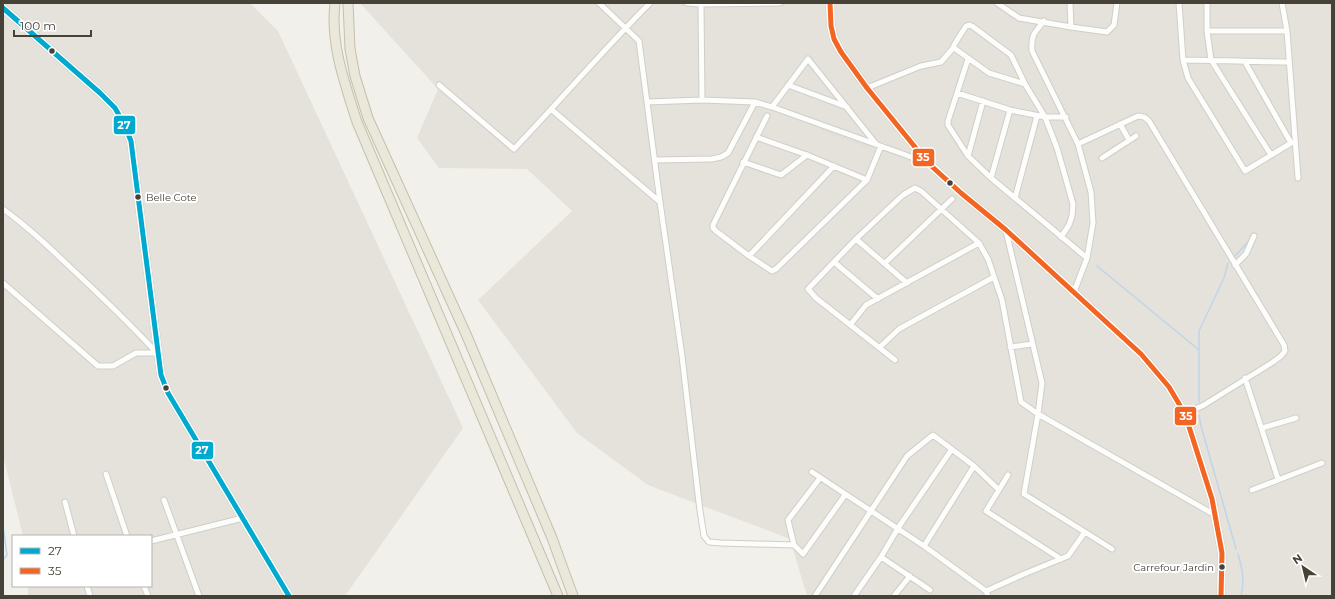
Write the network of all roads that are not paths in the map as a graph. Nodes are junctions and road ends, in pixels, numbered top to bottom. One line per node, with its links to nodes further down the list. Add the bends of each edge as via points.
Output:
1 (335, 3): 124 (highway, via 336,47 342,76 357,122)
2 (348, 3): 125 (highway, via 350,48 355,76 368,118 466,334 552,538)
3 (599, 3): 17 (street)
4 (650, 3): 17 (street)
5 (687, 3): 13 (street)
6 (780, 3): 13 (street)
7 (997, 3): 16 (street, via 1019,18)
8 (1070, 3): 18 (street)
9 (1117, 3): 18 (street, via 1114,25 1108,32)
10 (1179, 3): 23 (street)
11 (1207, 3): 19 (street)
12 (1282, 3): 20 (street)
13 (701, 4): 32 (street)
14 (830, 4): 30 (street, via 834,39)
15 (3, 8): 85 (street, via 100,92 115,108 124,124 131,141)
16 (1044, 21): 18 (street); 43 (street, via 1031,39 1032,51)
17 (626, 27): 34 (street, via 639,41); 38 (street)
18 (1071, 27)
19 (1207, 31): 20 (street); 24 (street)
20 (1287, 31): 26 (street)
21 (954, 47): 22 (street); 27 (street, via 966,26 972,26 1011,55); 30 (street, via 941,62 921,66)
22 (968, 59): 27 (street, via 989,73); 31 (street)
23 (1183, 60): 24 (street); 51 (street, via 1188,78 1245,171)
24 (1210, 60): 25 (street); 51 (street)
25 (1245, 62): 26 (street); 51 (street, via 1291,143)
26 (1289, 62): 59 (street)
27 (1025, 84): 42 (street)
28 (439, 85): 38 (street, via 514,149)
29 (788, 86): 36 (street); 37 (street); 37 (street, via 808,59)
30 (867, 88): 56 (street)
31 (957, 93): 33 (street); 52 (street, via 948,125)
32 (702, 100): 34 (street); 35 (street)
33 (983, 101): 39 (street); 52 (street)
34 (647, 102): 54 (street)
35 (755, 102): 36 (street); 54 (street, via 728,153 712,159)
36 (772, 107): 49 (street)
37 (848, 108): 49 (street)
38 (552, 110): 63 (street)
39 (1010, 110): 41 (street); 58 (street)
40 (767, 116): 46 (street)
41 (1037, 116): 42 (street); 61 (street)
42 (1045, 117): 43 (street); 68 (street, via 1073,204 1069,225)
43 (1066, 117): 48 (street)
44 (1120, 124): 47 (street); 48 (street); 75 (street, via 1138,116 1149,121)
45 (1136, 136): 47 (street)
46 (756, 137): 50 (street); 55 (street)
47 (1129, 140): 53 (street)
48 (1078, 144): 72 (street, via 1091,192 1093,223)
49 (878, 145): 56 (street); 60 (street)
50 (807, 155): 55 (street, via 781,175); 57 (street)
51 (1271, 155)
52 (968, 156): 58 (street)
53 (1102, 158)
54 (655, 160): 63 (street)
55 (743, 162): 71 (street, via 712,225 716,231)
56 (928, 163): 66 (street)
57 (834, 166): 60 (street); 71 (street)
58 (991, 178): 61 (street)
59 (1298, 178)
60 (867, 180): 71 (street, via 776,269 772,271)
61 (1016, 198): 68 (street)
62 (952, 199): 65 (street)
63 (660, 202): 114 (street, via 704,536 709,542)
64 (3, 209): 85 (street, via 28,227 121,315)
65 (942, 209): 69 (street, via 915,188 903,195); 70 (street); 74 (street)
66 (1006, 230): 79 (street); 82 (street)
67 (1254, 236): 75 (street, via 1246,254)
68 (1061, 237): 72 (street)
69 (856, 239): 73 (street); 74 (street)
70 (979, 243): 76 (street); 77 (street)
71 (749, 256)
72 (1087, 258): 79 (street)
73 (834, 262): 80 (street); 81 (street, via 808,289)
74 (885, 263): 77 (street)
75 (1236, 265): 87 (street, via 1284,345 1285,351 1273,362)
76 (994, 277): 83 (street, via 899,329); 84 (street, via 1002,300)
77 (907, 283): 80 (street)
78 (3, 284): 85 (street, via 98,366 113,366 136,353)
79 (1074, 292): 89 (street, via 1141,354 1169,387)
80 (878, 298): 81 (street, via 866,305)
81 (850, 325): 83 (street)
82 (1032, 344): 84 (street); 88 (street, via 1042,384)
83 (880, 347): 86 (street)
84 (1010, 347): 88 (street, via 1021,402)
85 (157, 353): 107 (street, via 166,388)
86 (895, 360)
87 (1245, 378): 89 (street, via 1204,405); 91 (street)
88 (1038, 414): 106 (street); 109 (street, via 1024,494)
89 (1185, 414): 106 (street)
90 (1296, 418): 91 (street)
91 (1262, 428): 99 (street)
92 (952, 449): 94 (street); 105 (street, via 934,435 907,456); 108 (street)
93 (1322, 463): 99 (street)
94 (974, 466): 100 (street); 115 (street)
95 (812, 472): 98 (street)
96 (106, 474): 112 (street)
97 (1008, 475): 100 (street)
98 (820, 478): 102 (street); 114 (street, via 788,520)
99 (1278, 479): 101 (street)
100 (999, 490): 118 (street, via 986,511)
101 (1252, 490)
102 (845, 495): 105 (street); 114 (street, via 803,554)
103 (164, 500): 110 (street)
104 (65, 502): 111 (street)
105 (871, 512): 108 (street); 126 (street)
106 (1215, 516): 129 (street, via 1222,553)
107 (243, 518): 110 (street); 122 (street)
108 (898, 528): 115 (street); 117 (street)
109 (1085, 532): 116 (street); 118 (street, via 1068,556)
110 (177, 534): 113 (street); 123 (street)
111 (74, 535)
112 (126, 535)
113 (152, 541)
114 (794, 545)
115 (924, 546): 121 (street)
116 (1112, 549)
117 (881, 557): 119 (street); 127 (street)
118 (1061, 559): 121 (street)
119 (910, 576): 120 (street); 128 (street)
120 (930, 590)
121 (987, 593)
122 (287, 595)
123 (200, 596)
124 (558, 596)
125 (573, 596)
126 (815, 596)
127 (854, 596)
128 (894, 596)
129 (1221, 596)

